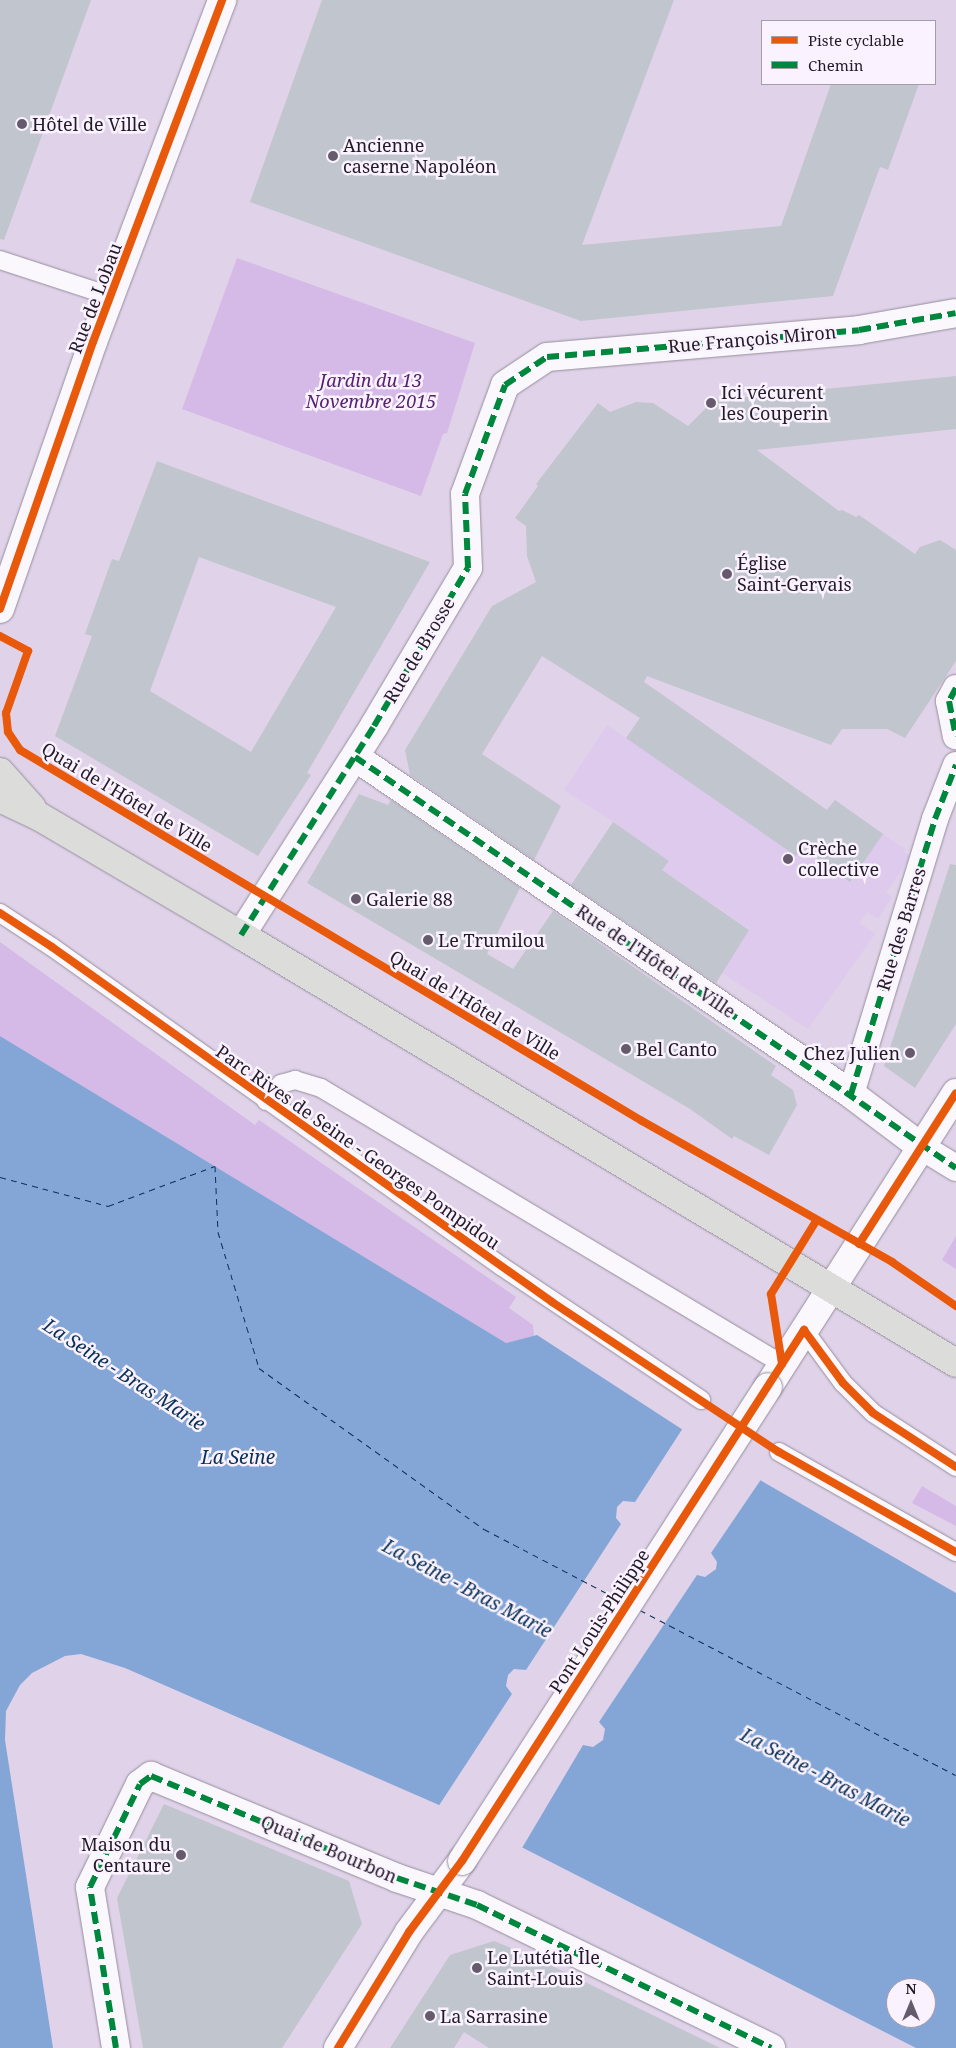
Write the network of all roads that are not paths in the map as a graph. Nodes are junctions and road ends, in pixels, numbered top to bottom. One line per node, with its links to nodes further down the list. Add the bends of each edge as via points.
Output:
1 (222, 0): 3 (street, Rue de Lobau)
2 (0, 260): 3 (lane)
3 (110, 296): 6 (street, Rue de Lobau)
4 (956, 313): 5 (street, Rue François Miron, via 859,330)
5 (547, 357): 11 (street, Rue de Brosse, via 505,385 465,494 468,568)
6 (35, 509): 7 (street, Rue de Lobau); 8 (street, Rue de Lobau)
7 (0, 548)
8 (0, 609)
9 (956, 688): 10 (street, via 949,701)
10 (956, 736)
11 (355, 757): 17 (street, Rue de Brosse); 19 (street, Rue de l'Hôtel de Ville)
12 (956, 765): 19 (street, Rue des Barres, via 934,819)
13 (0, 772): 15 (main road)
14 (0, 798): 15 (main road)
15 (40, 817): 17 (main road)
16 (0, 914): 20 (lane, Parc Rives de Seine - Georges Pompidou, via 52,947)
17 (242, 935): 23 (main road)
18 (956, 1093): 21 (street, Pont Louis-Philippe)
19 (851, 1094): 21 (street, Rue de l'Hôtel de Ville)
20 (266, 1101): 26 (lane, Parc Rives de Seine - Georges Pompidou, via 281,1084 295,1080 321,1088); 27 (lane, Parc Rives de Seine - Georges Pompidou, via 538,1292)
21 (920, 1146): 22 (street, Rue de l'Hôtel de Ville); 23 (street, Pont Louis-Philippe)
22 (956, 1168)
23 (830, 1288): 24 (street, Pont Louis-Philippe); 25 (main road)
24 (804, 1330): 26 (street, Pont Louis-Philippe); 29 (lane, via 843,1382 873,1413)
25 (956, 1363)
26 (775, 1376): 31 (street, Pont Louis-Philippe, bridge)
27 (701, 1400)
28 (779, 1452): 30 (lane)
29 (956, 1467)
30 (956, 1552)
31 (439, 1892): 32 (street, Quai de Bourbon, via 397,1878 162,1779 144,1779 90,1886); 33 (street, Pont Louis-Philippe, via 409,1932); 34 (street, Quai de Bourbon, via 478,1905)
32 (116, 2048)
33 (338, 2048)
34 (771, 2048)

